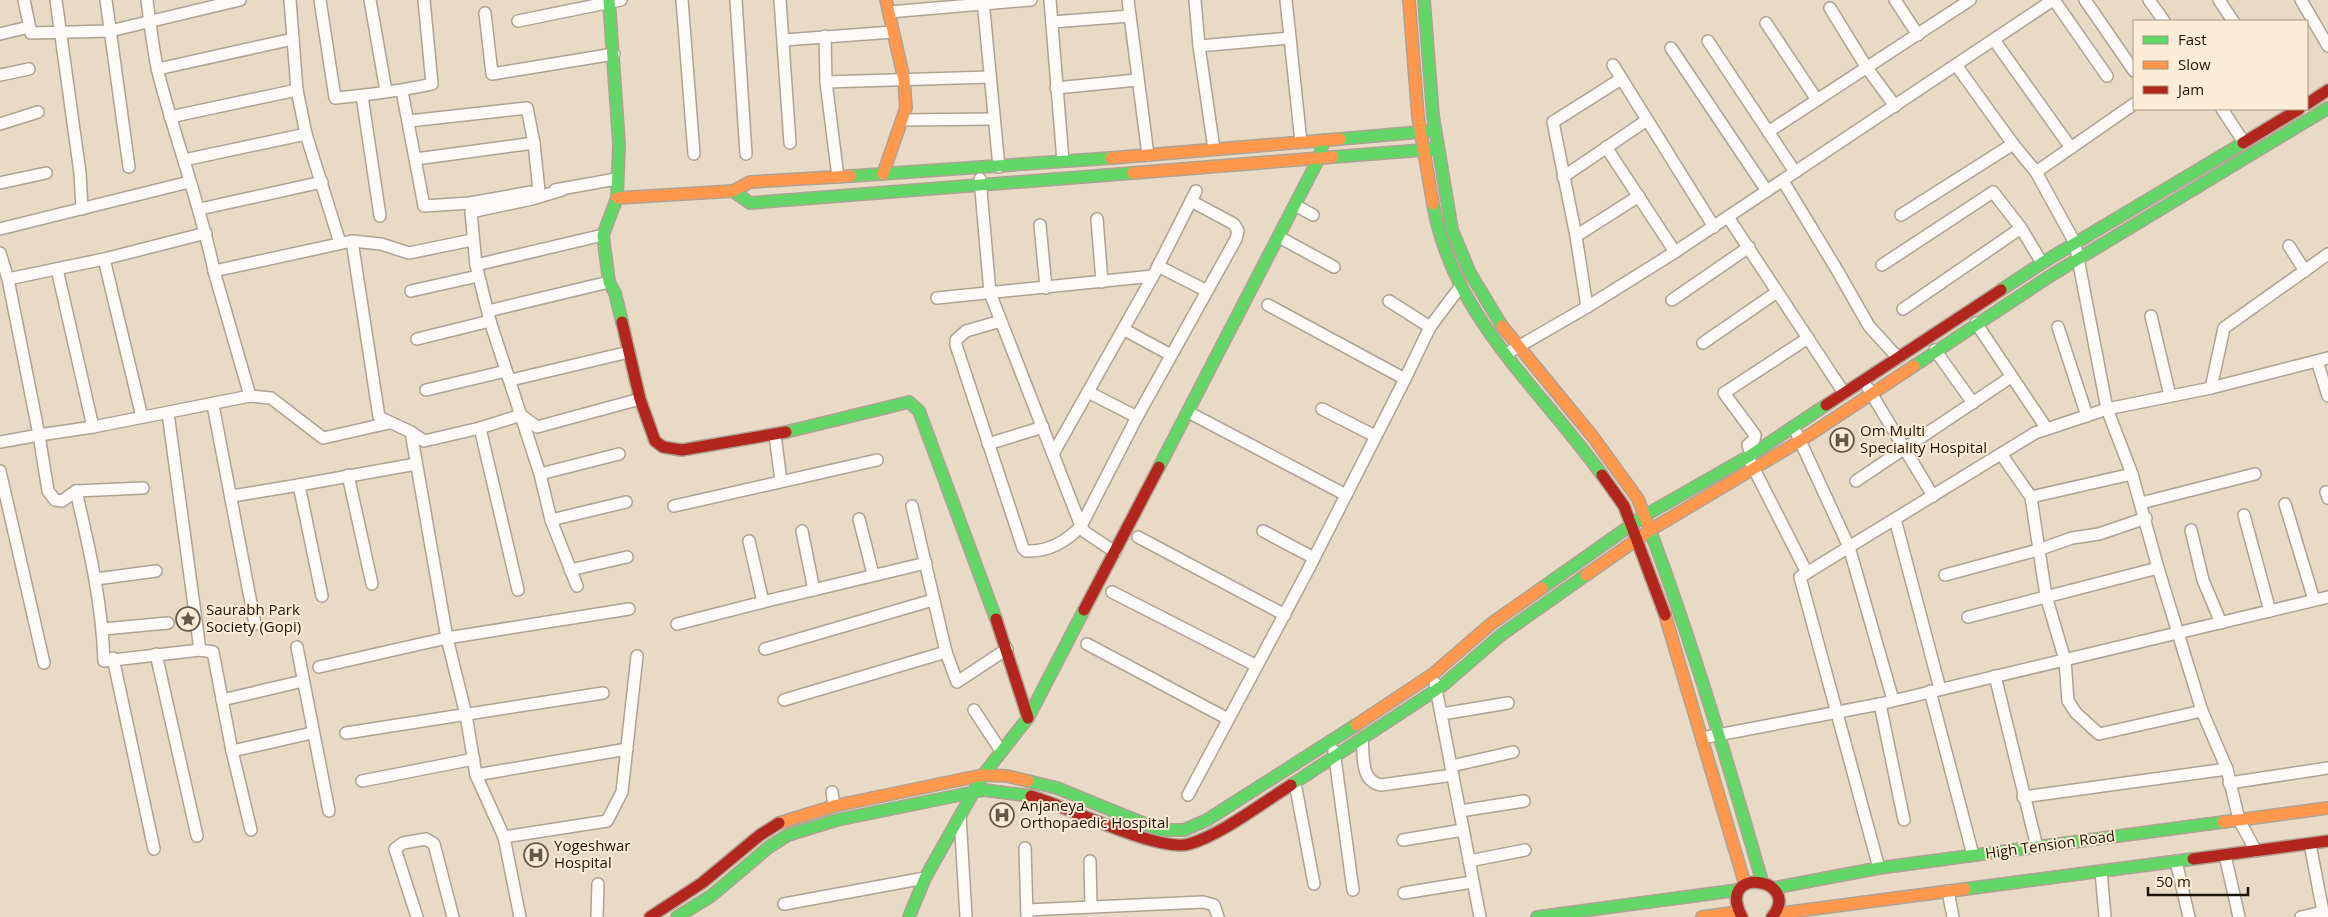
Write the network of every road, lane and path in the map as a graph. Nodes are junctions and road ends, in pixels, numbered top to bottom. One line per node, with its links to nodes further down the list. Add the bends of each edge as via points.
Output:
1 (24, 0): 41 (street)
2 (56, 0): 43 (street)
3 (106, 0): 42 (street)
4 (147, 0): 35 (street)
5 (240, 0): 35 (street)
6 (290, 0): 49 (street)
7 (320, 0): 75 (street, via 335,98)
8 (370, 0): 72 (street)
9 (424, 0): 73 (street, via 432,84)
10 (613, 0): 38 (street); 56 (street)
11 (682, 0): 106 (street)
12 (736, 0): 107 (street)
13 (780, 0): 50 (street)
14 (886, 0): 32 (street)
15 (1032, 0): 29 (street)
16 (1050, 0): 39 (street)
17 (1128, 0): 34 (street)
18 (1195, 0): 53 (street)
19 (1286, 0): 48 (street)
20 (1409, 0): 92 (street)
21 (1424, 0): 91 (street)
22 (1895, 0): 46 (street)
23 (2054, 0): 30 (street); 64 (street)
24 (2085, 0): 62 (street)
25 (2149, 0): 36 (street)
26 (2219, 0): 37 (street)
27 (2301, 0): 54 (street)
28 (1966, 1): 46 (street)
29 (983, 2): 32 (street); 65 (street)
30 (2037, 4): 51 (street)
31 (1830, 8): 59 (street)
32 (889, 12): 44 (street)
33 (485, 13): 56 (street, via 492,74)
34 (1130, 16): 39 (street); 68 (street)
35 (150, 20): 42 (street); 60 (street)
36 (2163, 20)
37 (2232, 20)
38 (518, 22)
39 (1052, 22): 70 (street)
40 (1766, 23): 76 (street)
41 (28, 27): 43 (street, via 31,32); 45 (street)
42 (110, 31): 43 (street); 113 (street)
43 (60, 32): 136 (street)
44 (893, 32): 47 (street); 67 (street)
45 (0, 34)
46 (1918, 34): 59 (street)
47 (825, 36): 50 (street); 69 (street)
48 (1290, 38): 53 (street); 96 (street)
49 (293, 39): 60 (street); 71 (street)
50 (784, 40): 99 (street)
51 (1994, 40): 58 (street); 103 (street)
52 (1708, 41): 93 (street)
53 (1199, 46): 104 (street)
54 (2328, 46)
55 (1671, 48): 131 (street)
56 (614, 54): 122 (street, via 619,144)
57 (1613, 65): 66 (street)
58 (1956, 65): 79 (street); 100 (street)
59 (1867, 68): 76 (street); 79 (street)
60 (158, 69): 84 (street)
61 (29, 70): 63 (street)
62 (2133, 70)
63 (0, 75)
64 (2107, 76)
65 (990, 77): 67 (street); 85 (street)
66 (1621, 79): 87 (street); 121 (street, via 1553,122)
67 (904, 80): 69 (street); 86 (street, via 906,108)
68 (1137, 80): 70 (street); 108 (street)
69 (826, 82): 120 (street)
70 (1056, 88): 112 (street)
71 (297, 90): 84 (street); 94 (street)
72 (386, 90): 73 (street); 75 (street)
73 (402, 90): 88 (street)
74 (2328, 90): 77 (street)
75 (362, 96): 140 (street)
76 (1817, 100): 93 (street)
77 (2308, 103)
78 (2133, 105): 103 (street)
79 (1895, 106): 116 (street)
80 (2328, 108): 90 (street)
81 (2223, 110): 97 (street)
82 (2291, 111): 90 (street); 97 (street)
83 (38, 112): 89 (street)
84 (170, 117): 111 (street)
85 (994, 119): 86 (street); 114 (street)
86 (902, 120): 119 (street)
87 (1647, 120): 101 (street); 144 (street)
88 (409, 121): 98 (street, via 527,108); 110 (street)
89 (0, 124)
90 (2297, 128): 161 (street)
91 (1436, 131): 92 (street); 102 (street)
92 (1421, 132): 95 (street); 105 (street)
93 (1768, 132): 116 (street)
94 (306, 134): 111 (street); 125 (street)
95 (1324, 140): 96 (street); 109 (street)
96 (1301, 142): 104 (street)
97 (2243, 142): 154 (street)
98 (534, 143): 110 (street); 129 (street)
99 (790, 143)
100 (2013, 144): 117 (street); 139 (street)
101 (1606, 147): 121 (street); 132 (street)
102 (1439, 148): 105 (street); 195 (street, via 1452,230 1470,273 1499,324)
103 (2071, 148): 117 (street)
104 (1214, 149): 108 (street)
105 (1425, 150): 109 (street); 173 (street, via 1438,234)
106 (694, 154)
107 (746, 154)
108 (1148, 154): 112 (street)
109 (1319, 158): 127 (street); 134 (street)
110 (416, 159): 135 (street, via 424,206)
111 (184, 160): 124 (street)
112 (1063, 161): 114 (street)
113 (130, 167)
114 (999, 167): 115 (street)
115 (979, 168): 119 (street); 127 (street)
116 (1795, 172): 123 (street)
117 (2036, 172): 154 (street)
118 (46, 173): 126 (street)
119 (883, 174): 120 (street)
120 (838, 177): 130 (street, via 750,182)
121 (1563, 177): 149 (street)
122 (616, 179): 128 (street); 133 (street)
123 (1783, 181): 131 (street); 200 (street, via 1869,326)
124 (189, 182): 136 (street); 137 (street)
125 (322, 182): 137 (street); 153 (street)
126 (0, 183)
127 (980, 185): 130 (street, via 750,203); 178 (street)
128 (562, 190): 129 (street); 135 (street, via 532,200)
129 (539, 191): 135 (street)
130 (733, 191): 133 (street)
131 (1767, 191): 141 (street)
132 (1639, 196): 149 (street); 157 (street)
133 (617, 198): 148 (street)
134 (1295, 205): 138 (street); 150 (street)
135 (471, 208): 151 (street)
136 (82, 209): 146 (street)
137 (200, 209): 147 (street)
138 (1313, 214)
139 (1901, 215)
140 (380, 216)
141 (1728, 217): 144 (street); 156 (street)
142 (1097, 219): 172 (street)
143 (1040, 225): 174 (street)
144 (1714, 227): 157 (street)
145 (2021, 228): 162 (street); 163 (street, via 1993,192); 184 (street)
146 (0, 230)
147 (206, 233): 160 (street); 166 (street)
148 (603, 235): 167 (street); 171 (street)
149 (1576, 236): 183 (street)
150 (1279, 237): 164 (street); 219 (street)
151 (472, 240): 152 (street, via 409,253 381,244); 167 (street)
152 (352, 241): 153 (street); 225 (street, via 378,417)
153 (340, 243): 166 (street)
154 (2075, 243): 161 (street); 162 (street)
155 (2289, 246): 169 (street)
156 (1749, 247): 177 (street); 180 (street)
157 (1676, 252): 183 (street)
158 (0, 253): 170 (street)
159 (2328, 254): 169 (street)
160 (104, 259): 165 (street); 223 (street)
161 (2078, 259): 188 (street); 218 (street)
162 (2042, 263): 200 (street)
163 (1882, 265)
164 (1334, 267)
165 (57, 269): 170 (street); 228 (street)
166 (214, 271): 211 (street)
167 (477, 271): 175 (street); 185 (street)
168 (1156, 271): 172 (street); 176 (street); 176 (street, via 1193,196 1234,224 1238,231); 191 (street)
169 (2305, 271): 206 (street, via 2224,328)
170 (8, 279): 232 (street)
171 (609, 282): 185 (street); 197 (street, via 615,293)
172 (1102, 282): 174 (street)
173 (1460, 287): 189 (street); 199 (street)
174 (1046, 288): 178 (street)
175 (412, 291)
176 (1207, 291): 198 (street)
177 (1777, 292): 192 (street); 194 (street)
178 (990, 293): 179 (street); 187 (street)
179 (937, 298)
180 (1672, 300)
181 (1389, 301): 189 (street)
182 (1268, 305): 204 (street)
183 (1587, 308): 195 (street)
184 (1903, 309)
185 (489, 316): 193 (street); 202 (street)
186 (2151, 316): 212 (street)
187 (1001, 321): 226 (street); 237 (street, via 966,331 956,340)
188 (1976, 323): 196 (street); 203 (street)
189 (1430, 327): 204 (street)
190 (2058, 327): 222 (street)
191 (1123, 329): 198 (street); 208 (street)
192 (1808, 338): 209 (street); 242 (street, via 1724,393 1755,436 1748,445)
193 (417, 339)
194 (1704, 343)
195 (1517, 348): 199 (street); 266 (street, via 1593,438 1638,499)
196 (1935, 350): 210 (street); 215 (street)
197 (629, 352): 202 (street); 214 (street)
198 (1171, 355): 224 (street)
199 (1503, 355): 271 (street, via 1582,446 1624,506)
200 (1898, 358): 205 (street)
201 (2322, 359): 206 (street); 213 (street)
202 (508, 376): 207 (street); 221 (street)
203 (2011, 377): 215 (street); 230 (street)
204 (1405, 379): 234 (street)
205 (1864, 380): 209 (street); 210 (street)
206 (2211, 388): 212 (street)
207 (426, 390)
208 (1088, 392): 224 (street); 240 (street)
209 (1844, 393): 227 (street)
210 (1871, 393): 236 (street); 238 (street)
211 (250, 396): 216 (street); 225 (street, via 271,398 323,438)
212 (2170, 396): 218 (street)
213 (2328, 396)
214 (640, 399): 221 (street, via 537,427); 233 (street, via 651,436 657,444 672,450)
215 (1973, 403): 238 (street)
216 (213, 405): 220 (street); 257 (street)
217 (1322, 409): 234 (street)
218 (2108, 409): 222 (street); 248 (street)
219 (1188, 412): 256 (street); 282 (street)
220 (168, 413): 223 (street); 319 (street)
221 (521, 415): 229 (street); 247 (street)
222 (2087, 416): 230 (street)
223 (142, 417): 228 (street)
224 (1137, 417): 272 (street)
225 (389, 423): 231 (street)
226 (1043, 427): 237 (street); 240 (street)
227 (1794, 427): 236 (street); 242 (street)
228 (93, 428): 232 (street)
229 (480, 428): 231 (street, via 424,441); 295 (street)
230 (2047, 429): 241 (street)
231 (411, 432): 244 (street)
232 (40, 435): 235 (street); 255 (street, via 50,497 62,501)
233 (775, 435): 251 (street); 318 (street, via 903,402 914,406 919,411)
234 (1375, 436): 256 (street)
235 (0, 442)
236 (1800, 442): 245 (street); 280 (street)
237 (988, 444): 272 (street, via 1026,552 1054,546)
238 (1905, 447): 252 (street); 258 (street)
239 (619, 454): 247 (street)
240 (1053, 454): 272 (street)
241 (2001, 454): 258 (street); 259 (street)
242 (1750, 455): 245 (street); 266 (street)
243 (877, 460): 251 (street)
244 (416, 464): 250 (street); 314 (street)
245 (1755, 469): 276 (street); 289 (street)
246 (0, 471): 325 (street)
247 (540, 474): 270 (street)
248 (2132, 474): 259 (street); 261 (street)
249 (2255, 474): 261 (street)
250 (348, 475): 253 (street); 293 (street)
251 (781, 481): 263 (street)
252 (1856, 481)
253 (299, 485): 257 (street); 298 (street)
254 (143, 488): 255 (street)
255 (76, 491): 292 (street)
256 (1346, 495): 284 (street)
257 (232, 496): 310 (street)
258 (1933, 496): 269 (street)
259 (2032, 497): 281 (street)
260 (626, 502): 270 (street)
261 (2141, 502): 267 (street)
262 (2285, 504): 302 (street)
263 (674, 506)
264 (912, 506): 285 (street)
265 (2244, 515): 305 (street)
266 (1644, 516): 271 (street); 276 (street)
267 (2146, 518): 281 (street); 286 (street)
268 (858, 519): 290 (street)
269 (1895, 519): 280 (street); 332 (street)
270 (551, 520): 287 (street)
271 (1631, 525): 278 (street); 328 (street, via 1492,623)
272 (1081, 526): 282 (street)
273 (2191, 530): 309 (street)
274 (802, 531): 296 (street)
275 (1263, 531): 284 (street)
276 (1650, 531): 278 (street); 348 (street, via 1681,613)
277 (1138, 537): 306 (street)
278 (1637, 540): 331 (street, via 1501,635); 349 (street, via 1666,618)
279 (749, 541): 303 (street)
280 (1849, 547): 289 (street); 336 (street)
281 (2038, 550): 291 (street); 299 (street)
282 (1115, 552): 344 (street)
283 (627, 557): 287 (street)
284 (1314, 558): 306 (street)
285 (926, 563): 290 (street); 301 (street)
286 (2158, 568): 299 (street); 313 (street)
287 (570, 570): 294 (street)
288 (156, 571): 292 (street)
289 (1807, 573): 341 (street, via 1800,577)
290 (873, 574): 296 (street)
291 (1944, 575)
292 (96, 579): 312 (street)
293 (372, 584)
294 (577, 586)
295 (518, 590)
296 (814, 590): 303 (street)
297 (1112, 592): 326 (street)
298 (322, 596)
299 (2046, 596): 307 (street); 324 (street)
300 (2328, 597): 302 (street)
301 (933, 600): 317 (street); 320 (street)
302 (2314, 600): 305 (street)
303 (763, 602): 311 (street)
304 (630, 609): 314 (street)
305 (2270, 611): 309 (street)
306 (1285, 615): 326 (street)
307 (1968, 618)
308 (168, 623): 312 (street)
309 (2220, 623): 313 (street)
310 (255, 624)
311 (677, 624)
312 (103, 629): 323 (street, via 104,661)
313 (2179, 633): 324 (street); 340 (street)
314 (447, 638): 327 (street); 343 (street)
315 (1086, 644): 345 (street)
316 (297, 647): 330 (street)
317 (765, 649)
318 (1007, 649): 320 (street, via 957,682); 344 (street)
319 (200, 650): 321 (street); 334 (street, via 212,652)
320 (946, 652): 335 (street)
321 (156, 654): 323 (street); 380 (street)
322 (637, 656): 352 (street)
323 (113, 658): 387 (street)
324 (2065, 660): 329 (street); 340 (street, via 2068,701 2099,734)
325 (44, 663)
326 (1257, 666): 345 (street)
327 (319, 667)
328 (1433, 674): 331 (street); 351 (street)
329 (1995, 676): 332 (street); 369 (street)
330 (303, 681): 334 (street); 346 (street)
331 (1436, 689): 342 (street); 350 (street)
332 (1935, 690): 336 (street); 390 (street)
333 (603, 692): 343 (street)
334 (222, 700): 353 (street)
335 (784, 700)
336 (1893, 700): 338 (street)
337 (1508, 703): 342 (street)
338 (1880, 704): 341 (street); 376 (street)
339 (974, 710): 354 (street)
340 (2202, 711): 359 (street)
341 (1838, 713): 348 (street); 396 (street)
342 (1442, 714): 360 (street)
343 (466, 715): 347 (street); 357 (street)
344 (1028, 718): 354 (street)
345 (1228, 719): 368 (street)
346 (312, 733): 353 (street); 373 (street)
347 (346, 733)
348 (1720, 735): 349 (street); 400 (street)
349 (1702, 738): 404 (street)
350 (1362, 739): 356 (street); 360 (street, via 1367,778 1373,784)
351 (1332, 741): 356 (street); 362 (street, via 1208,820 1184,830 1160,830 1144,825 1058,788 1007,776)
352 (627, 748): 361 (street); 381 (street, via 620,799 607,821)
353 (232, 751): 378 (street)
354 (1002, 751): 362 (street)
355 (1512, 752): 360 (street)
356 (1335, 757): 364 (street); 406 (street)
357 (474, 759): 361 (street); 363 (street)
358 (2328, 768): 365 (street)
359 (2227, 769): 365 (street); 369 (street)
360 (1452, 770): 374 (street)
361 (476, 775): 381 (street)
362 (983, 775): 367 (street); 371 (street)
363 (362, 781)
364 (1295, 783): 367 (street, via 1214,833 1188,845 1170,846 1139,839 1052,802 1024,794 991,790); 403 (street)
365 (2229, 783): 377 (street)
366 (832, 792): 371 (street)
367 (973, 792): 375 (street); 398 (street, via 837,820 788,835)
368 (1188, 795)
369 (2023, 797): 385 (street)
370 (1524, 801): 374 (street)
371 (834, 806): 395 (street, via 782,821)
372 (2328, 808): 377 (street, High Tension Road)
373 (329, 811)
374 (1460, 811): 379 (street)
375 (960, 816): 399 (street); 422 (street)
376 (1904, 820)
377 (2239, 820): 385 (street, High Tension Road); 389 (street)
378 (252, 830)
379 (1463, 830): 382 (street); 393 (street)
380 (197, 836)
381 (504, 837): 418 (street)
382 (1403, 840)
383 (2328, 841): 384 (street)
384 (2310, 844): 389 (street); 414 (street)
385 (2037, 847): 390 (street, High Tension Road)
386 (1025, 848): 411 (street)
387 (154, 849)
388 (1525, 850): 393 (street)
389 (2256, 851): 391 (street)
390 (1973, 855): 396 (street, High Tension Road)
391 (2225, 855): 394 (street); 430 (street)
392 (1090, 861): 410 (street)
393 (1469, 861): 401 (street)
394 (2176, 861): 397 (street); 429 (street)
395 (723, 867): 398 (street); 420 (street)
396 (1879, 868): 405 (street, High Tension Road)
397 (2101, 871): 407 (street); 428 (street)
398 (733, 878): 421 (street)
399 (926, 878): 409 (street); 415 (street)
400 (1762, 881): 404 (street, via 1755,880); 405 (street)
401 (1472, 882): 408 (street); 424 (street)
402 (598, 884): 419 (street)
403 (1314, 884)
404 (1741, 888): 412 (street, via 1735,905); 425 (street)
405 (1774, 888): 413 (street, via 1779,900)
406 (1353, 890)
407 (1948, 891): 413 (street); 427 (street)
408 (1404, 893)
409 (784, 904)
410 (1091, 907): 411 (street); 423 (street, via 1203,902 1214,905)
411 (1027, 913)
412 (1740, 914): 426 (street)
413 (1774, 915)
414 (2324, 915): 431 (street)
415 (909, 916)
416 (417, 917): 417 (street, via 395,850 403,843 426,839 434,844)
417 (453, 917)
418 (520, 917)
419 (597, 917)
420 (650, 917)
421 (678, 917)
422 (966, 917)
423 (1218, 917)
424 (1480, 917)
425 (1537, 917)
426 (1702, 917)
427 (1953, 917)
428 (2105, 917)
429 (2189, 917)
430 (2239, 917)
431 (2301, 917)

